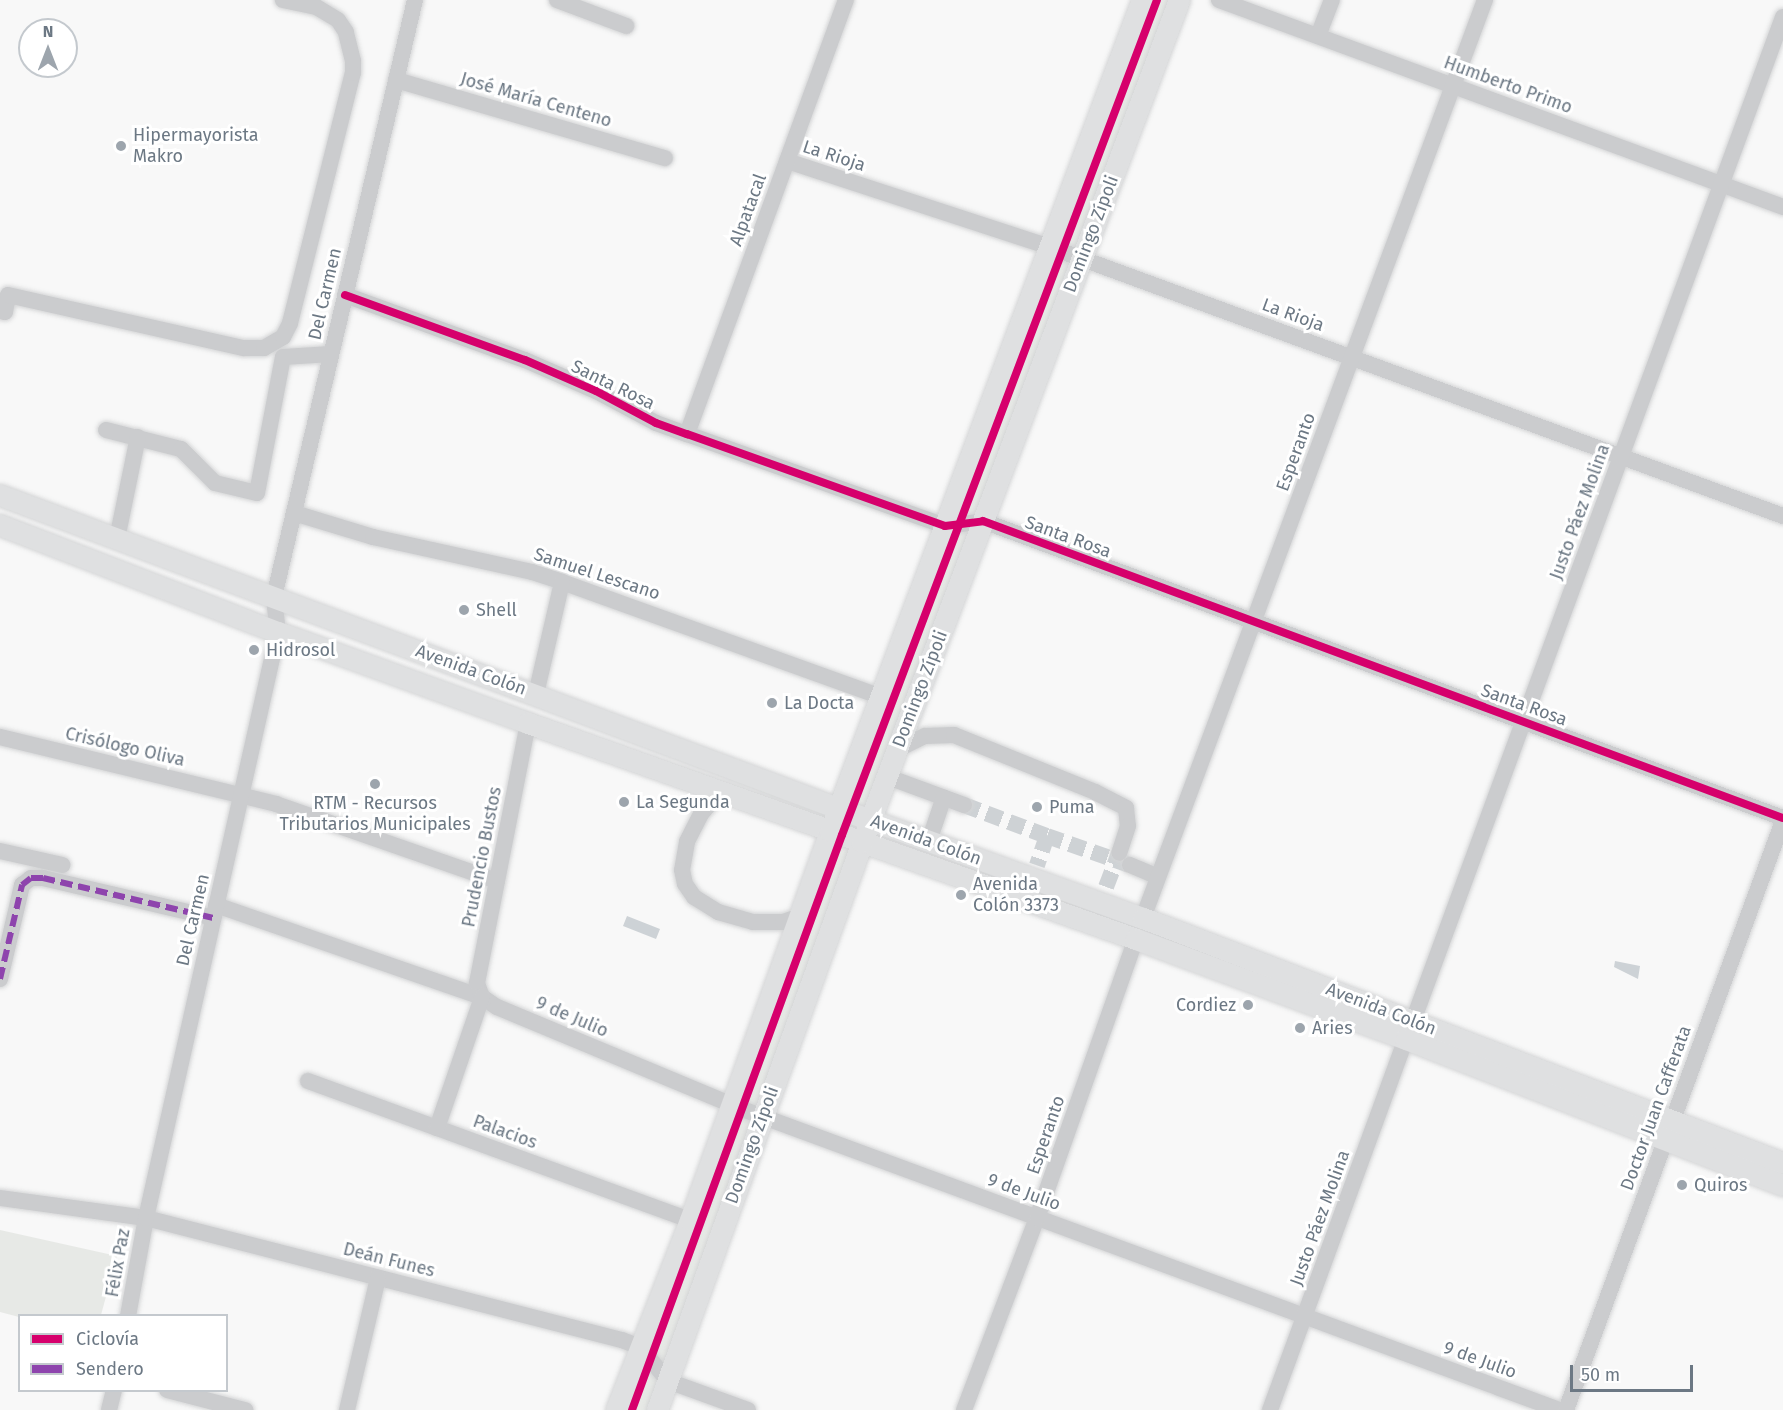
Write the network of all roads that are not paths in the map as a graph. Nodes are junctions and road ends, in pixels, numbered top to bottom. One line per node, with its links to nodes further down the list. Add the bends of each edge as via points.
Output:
1 (283, 0): 22 (street, via 316,7 338,20 353,62 296,301 283,338 264,348 244,348 8,295 4,312)
2 (415, 0): 13 (street, Del Carmen)
3 (557, 0): 11 (street)
4 (846, 0): 16 (street, Alpatacal)
5 (1142, 0): 19 (main road, Domingo Zípoli)
6 (1179, 0): 20 (main road, Domingo Zípoli)
7 (1219, 0): 12 (street, Humberto Primo)
8 (1332, 0): 12 (street)
9 (1485, 0): 14 (street, Esperanto)
10 (1783, 17): 17 (street, Justo Páez Molina)
11 (626, 26)
12 (1318, 36): 14 (street, Humberto Primo)
13 (396, 80): 15 (street, José María Centeno); 21 (street, Del Carmen)
14 (1453, 86): 17 (street, Humberto Primo); 24 (street, Esperanto)
15 (665, 158)
16 (787, 161): 19 (street, La Rioja); 26 (street, Alpatacal)
17 (1721, 185): 18 (street, Humberto Primo); 28 (street, Justo Páez Molina)
18 (1783, 207)
19 (1050, 247): 20 (street, La Rioja); 34 (main road, Domingo Zípoli)
20 (1082, 259): 24 (street, La Rioja); 32 (main road, Domingo Zípoli)
21 (345, 295): 23 (street, Del Carmen); 26 (street, Santa Rosa, via 525,360)
22 (0, 311)
23 (331, 354): 27 (street, via 283,357 257,494 215,483 181,449); 30 (street, Del Carmen)
24 (1352, 357): 28 (street, La Rioja); 38 (street, Esperanto)
25 (106, 430): 27 (street)
26 (687, 434): 34 (street, Santa Rosa)
27 (138, 437): 35 (street)
28 (1621, 456): 31 (street, La Rioja); 42 (street, Justo Páez Molina)
29 (0, 495): 35 (main road, Avenida Colón)
30 (294, 513): 36 (street, Samuel Lescano, via 363,535); 37 (street, Del Carmen)
31 (1783, 516)
32 (983, 521): 34 (street, Santa Rosa); 38 (street, Santa Rosa); 45 (main road, Domingo Zípoli)
33 (0, 525): 39 (main road, Avenida Colón)
34 (945, 526): 41 (main road, Domingo Zípoli)
35 (117, 539): 37 (main road, Avenida Colón)
36 (562, 582): 40 (street); 41 (street, Samuel Lescano)
37 (274, 597): 39 (street, Del Carmen); 40 (main road, Avenida Colón)
38 (1254, 620): 42 (street, Santa Rosa); 59 (street, Esperanto)
39 (278, 632): 43 (main road, Avenida Colón); 48 (street, Del Carmen)
40 (536, 694): 51 (main road, Avenida Colón)
41 (881, 697): 51 (main road, Domingo Zípoli)
42 (1524, 721): 52 (street, Santa Rosa); 67 (street, Justo Páez Molina)
43 (528, 723): 47 (main road, Avenida Colón); 60 (street, Prudencio Bustos)
44 (0, 738): 48 (street, Crisólogo Oliva)
45 (898, 749): 46 (main road, Domingo Zípoli); 59 (street, via 925,736 954,735 1095,792 1126,808 1124,859)
46 (888, 777): 49 (street); 53 (main road, Domingo Zípoli)
47 (720, 792): 54 (main road, Avenida Colón); 62 (street, via 701,814 687,842 682,870 685,884 694,897 718,912 753,922 783,922)
48 (241, 794): 60 (street, Crisólogo Oliva); 61 (street, Del Carmen)
49 (944, 797): 50 (street); 55 (street)
50 (964, 805)
51 (839, 809): 53 (main road, Avenida Colón); 54 (main road, Domingo Zípoli)
52 (1783, 819): 72 (street, Doctor Juan Cafferata)
53 (871, 820): 55 (main road, Avenida Colón); 56 (main road, Domingo Zípoli)
54 (830, 831): 56 (main road, Avenida Colón); 62 (main road, Domingo Zípoli)
55 (929, 841): 63 (main road, Avenida Colón, via 1103,895)
56 (862, 842): 64 (main road, Avenida Colón); 70 (main road, Domingo Zípoli)
57 (0, 851): 58 (street)
58 (62, 865)
59 (1158, 877): 63 (street, Esperanto)
60 (497, 881): 66 (street, Prudencio Bustos, via 477,983)
61 (215, 911): 65 (street, 9 de Julio, via 31,878 22,885); 66 (street, 9 de Julio); 76 (street, Del Carmen)
62 (800, 916): 69 (main road, Domingo Zípoli)
63 (1143, 918): 67 (main road, Avenida Colón)
64 (1136, 939): 67 (main road, Avenida Colón); 77 (street, Esperanto)
65 (0, 979)
66 (482, 997): 69 (street, 9 de Julio, via 497,1007); 71 (street)
67 (1410, 1030): 72 (main road, Avenida Colón); 81 (street, Justo Páez Molina)
68 (308, 1081): 71 (street, Palacios)
69 (732, 1105): 70 (street, 9 de Julio); 78 (main road, Domingo Zípoli)
70 (762, 1116): 77 (street, 9 de Julio); 83 (main road, Domingo Zípoli)
71 (437, 1128): 78 (street, Palacios)
72 (1668, 1131): 73 (main road, Avenida Colón); 74 (main road, Avenida Colón); 95 (street, Doctor Juan Cafferata)
73 (1783, 1163)
74 (1783, 1185)
75 (0, 1198): 76 (street, Deán Funes)
76 (146, 1218): 79 (street, Deán Funes); 80 (street, Félix Paz)
77 (1037, 1218): 81 (street, 9 de Julio); 92 (street, Esperanto)
78 (690, 1220): 82 (main road, Domingo Zípoli)
79 (378, 1278): 82 (street, Deán Funes); 88 (street)
80 (128, 1314)
81 (1305, 1316): 93 (street, Justo Páez Molina); 94 (street, 9 de Julio)
82 (640, 1347): 83 (street); 89 (main road, Domingo Zípoli)
83 (668, 1381): 90 (main road, Domingo Zípoli); 91 (street)
84 (114, 1392): 86 (street)
85 (175, 1392): 87 (street)
86 (109, 1410)
87 (245, 1410)
88 (347, 1410)
89 (616, 1410)
90 (657, 1410)
91 (748, 1410)
92 (964, 1410)
93 (1270, 1410)
94 (1559, 1410)
95 (1566, 1410)

